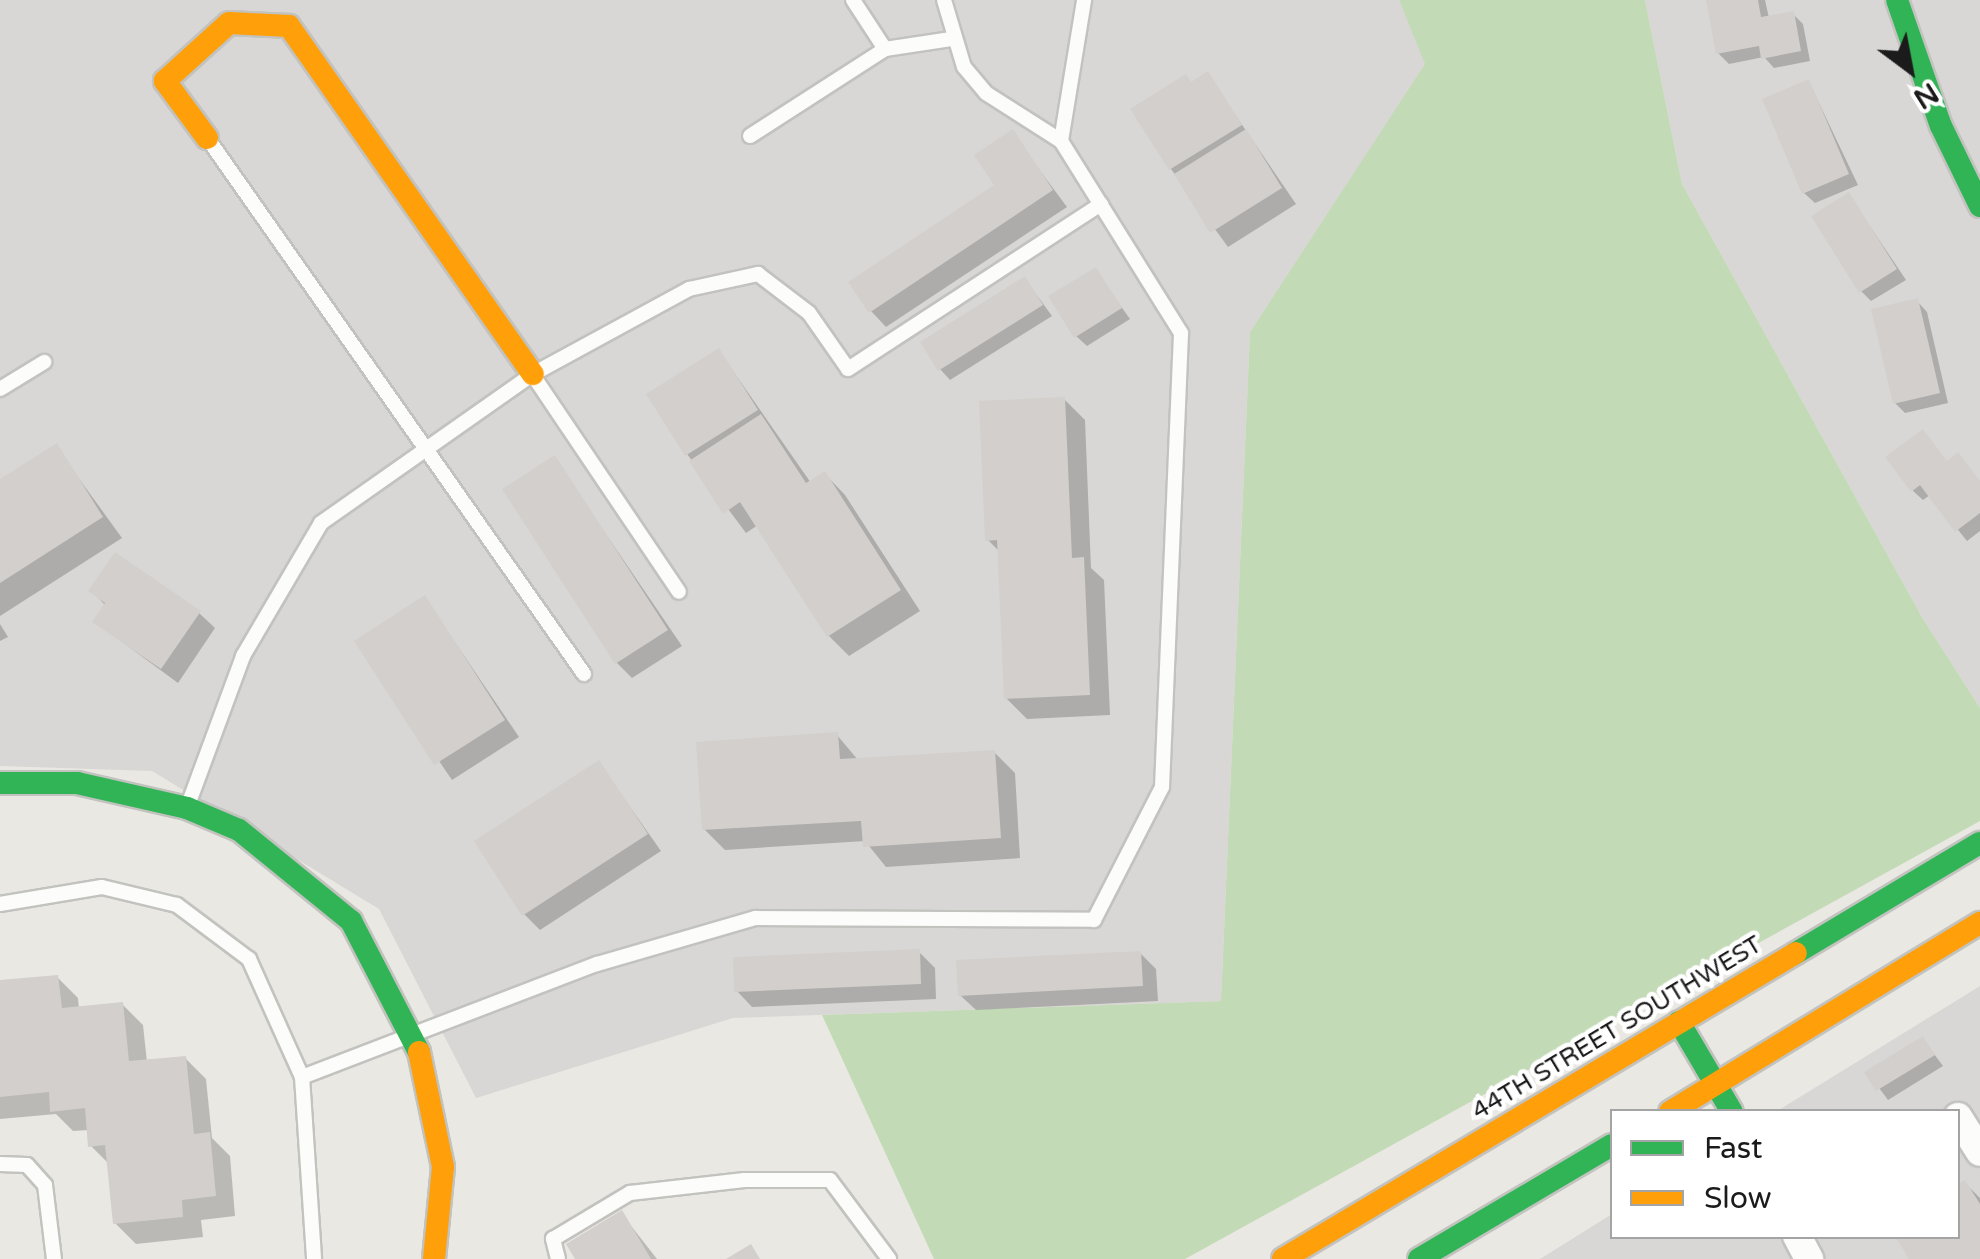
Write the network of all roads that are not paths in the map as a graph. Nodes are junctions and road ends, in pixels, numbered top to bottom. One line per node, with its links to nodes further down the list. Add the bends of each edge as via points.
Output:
1 (853, 0): 6 (lane)
2 (944, 0): 5 (lane)
3 (1084, 0): 9 (lane)
4 (1897, 0): 11 (street, via 1941,126)
5 (952, 39): 6 (lane); 9 (lane, via 986,93)
6 (885, 49): 7 (lane)
7 (750, 136)
8 (207, 138): 13 (street, via 166,81 229,23 289,26); 15 (lane)
9 (1061, 141): 10 (lane)
10 (1101, 204): 13 (lane, via 848,368 810,312 758,274 689,289); 24 (lane, via 1181,332 1162,786 1094,920 755,918 597,964)
11 (1980, 206)
12 (44, 362): 14 (lane)
13 (533, 374): 15 (lane); 16 (lane)
14 (0, 390)
15 (426, 449): 17 (lane); 19 (lane, via 322,523 242,656)
16 (678, 592)
17 (584, 674)
18 (0, 783): 19 (street, via 78,784)
19 (187, 808): 24 (street, via 238,830 351,922)
20 (1980, 844): 23 (street, 44TH STREET SOUTHWEST)
21 (0, 904): 25 (lane, via 102,887 177,905 248,959)
22 (1980, 923): 26 (street)
23 (1679, 1022): 26 (street); 38 (street, 44TH STREET SOUTHWEST)
24 (414, 1035): 25 (lane); 35 (street, via 443,1167)
25 (302, 1077): 34 (lane)
26 (1718, 1084): 27 (street); 28 (street)
27 (1675, 1109)
28 (1730, 1109)
29 (1960, 1122): 31 (street)
30 (1610, 1147): 39 (street)
31 (1980, 1152)
32 (0, 1164): 33 (lane, via 27,1165 45,1185)
33 (54, 1259)
34 (314, 1259)
35 (434, 1259)
36 (558, 1259): 37 (lane, via 554,1240 630,1192 744,1180 830,1180)
37 (889, 1259)
38 (1283, 1259)
39 (1420, 1259)

